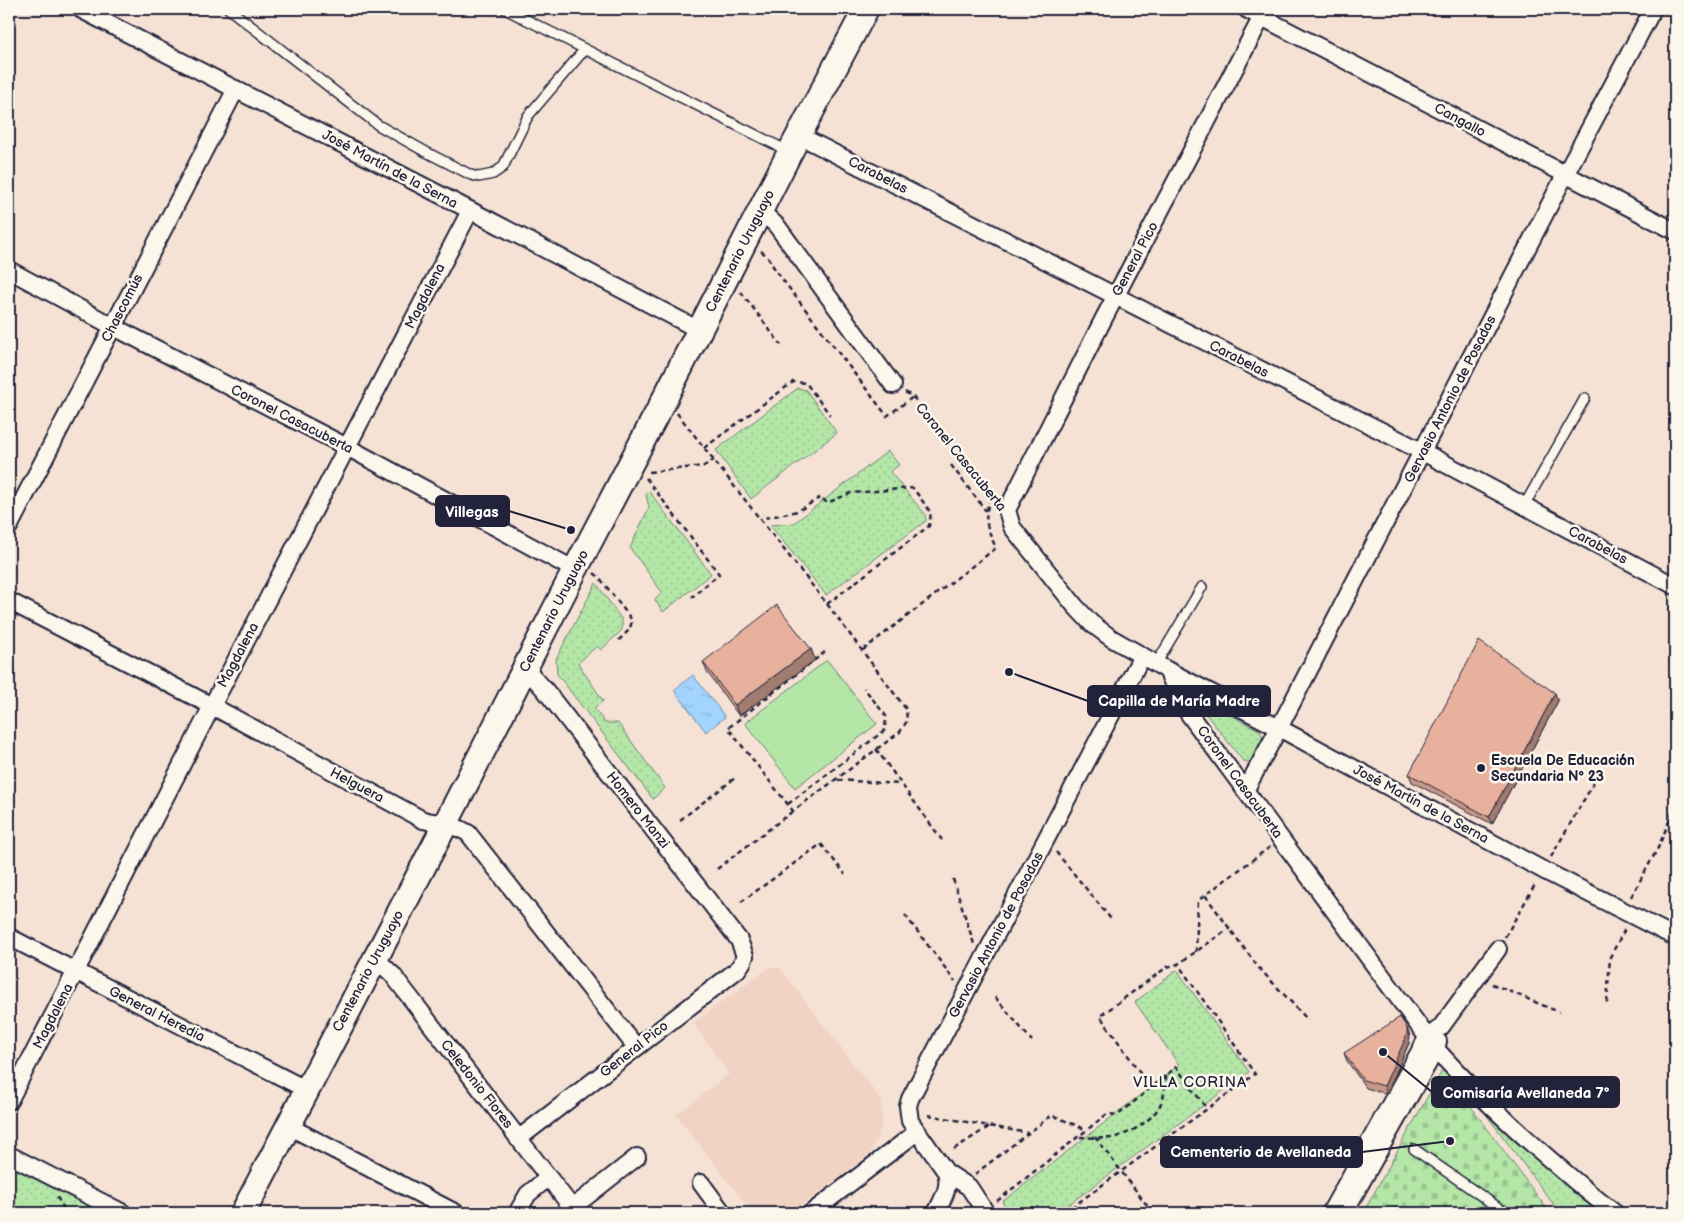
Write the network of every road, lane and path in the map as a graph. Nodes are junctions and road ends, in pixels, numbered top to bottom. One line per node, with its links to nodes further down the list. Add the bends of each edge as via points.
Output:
1 (80, 9): 9 (street, José Martín de la Serna)
2 (228, 9): 8 (lane, via 378,125 479,177 493,174 503,167 528,116)
3 (505, 9): 8 (lane)
4 (866, 9): 10 (main road, Centenario Uruguayo)
5 (1246, 9): 7 (street, Cangallo)
6 (1653, 9): 11 (street, Gervasio Antonio de Posadas)
7 (1264, 13): 11 (street, Cangallo); 18 (street, General Pico)
8 (585, 49): 10 (lane)
9 (236, 89): 12 (street, José Martín de la Serna); 19 (street, Chascomús)
10 (795, 144): 13 (main road, Centenario Uruguayo); 18 (street, Carabelas)
11 (1565, 175): 14 (street, Cangallo); 29 (street, Gervasio Antonio de Posadas)
12 (470, 211): 20 (street, José Martín de la Serna); 27 (street, Magdalena)
13 (761, 211): 20 (main road, Centenario Uruguayo); 22 (street, via 777,226)
14 (1675, 231)
15 (762, 251): 23 (path, via 887,416)
16 (9, 270): 19 (street, Coronel Casacuberta)
17 (741, 292): 21 (path)
18 (1116, 297): 29 (street, Carabelas); 36 (street, General Pico)
19 (112, 326): 27 (street, Coronel Casacuberta); 39 (street, Chascomús)
20 (699, 330): 24 (main road, Centenario Uruguayo)
21 (781, 345)
22 (893, 385): 23 (path, Coronel Casacuberta)
23 (913, 397): 34 (path, Coronel Casacuberta)
24 (666, 398): 28 (path); 40 (main road, Centenario Uruguayo)
25 (1584, 398): 35 (lane)
26 (830, 415): 28 (path, via 806,383 793,382)
27 (347, 447): 40 (street, Coronel Casacuberta); 52 (street, Magdalena)
28 (704, 448): 30 (path)
29 (1423, 452): 35 (street, Carabelas); 53 (street, Gervasio Antonio de Posadas)
30 (714, 460): 32 (path, via 704,466); 38 (path)
31 (951, 465): 37 (path)
32 (649, 472)
33 (646, 478): 43 (path, via 719,574)
34 (992, 492): 36 (path, Coronel Casacuberta); 37 (path)
35 (1524, 506): 41 (street, Carabelas)
36 (1007, 510): 49 (street, Coronel Casacuberta, via 1012,527 1074,606 1098,628)
37 (986, 511): 47 (path, via 986,527 996,548)
38 (760, 519): 45 (path); 45 (path, via 798,511 821,497 827,503 851,493 913,488 931,512 929,526)
39 (9, 528)
40 (583, 570): 46 (path, via 599,577 632,620 630,629); 50 (main road, Centenario Uruguayo)
41 (1675, 586)
42 (1202, 587): 49 (lane)
43 (692, 597)
44 (9, 601): 52 (street, Helguera)
45 (827, 604): 47 (path)
46 (619, 640)
47 (863, 650): 54 (path, via 906,709 907,721 900,732)
48 (825, 652): 59 (path, via 728,728)
49 (1155, 663): 53 (street, José Martín de la Serna); 58 (street, Coronel Casacuberta); 103 (street, Gervasio Antonio de Posadas, via 910,1099 910,1121)
50 (525, 668): 63 (main road, Centenario Uruguayo); 81 (street, Homero Manzi, via 739,940)
51 (864, 688): 59 (path, via 886,716 885,730)
52 (212, 706): 63 (street, Helguera, via 423,820); 84 (street, Magdalena)
53 (1279, 728): 58 (street, Gervasio Antonio de Posadas); 72 (street, José Martín de la Serna)
54 (876, 750): 56 (path); 57 (path)
55 (735, 778): 62 (path)
56 (836, 780): 57 (path); 61 (path)
57 (901, 784): 65 (path)
58 (1246, 789): 64 (street, Coronel Casacuberta)
59 (788, 804): 61 (path)
60 (1675, 806): 72 (path)
61 (793, 811): 67 (path)
62 (680, 820)
63 (446, 823): 82 (main road, Centenario Uruguayo); 93 (street, Helguera, via 468,834)
64 (1281, 839): 70 (path); 92 (street, Coronel Casacuberta)
65 (942, 840)
66 (1053, 849): 74 (path)
67 (717, 869)
68 (845, 874): 71 (path, via 821,844)
69 (953, 879): 78 (path)
70 (1205, 895): 75 (path); 80 (path, via 1198,901)
71 (742, 902)
72 (1628, 913): 76 (street, José Martín de la Serna); 88 (path, via 1610,958)
73 (905, 916): 86 (path)
74 (1111, 919)
75 (1230, 928): 80 (path); 90 (path, via 1258,967)
76 (1675, 936)
77 (9, 937): 84 (street, General Heredia)
78 (974, 944)
79 (1498, 949): 85 (street)
80 (1196, 952): 83 (path)
81 (745, 956): 93 (street, General Pico, via 737,970)
82 (375, 958): 96 (main road, Centenario Uruguayo); 107 (street, Celedonio Flores, via 392,974)
83 (1178, 964): 95 (path, via 1167,967 1100,1016); 98 (path, via 1255,1074)
84 (76, 972): 96 (street, General Heredia); 97 (street, Magdalena)
85 (1477, 978): 89 (path); 92 (street)
86 (955, 981)
87 (995, 997): 91 (path)
88 (1608, 1002)
89 (1559, 1012)
90 (1308, 1020)
91 (1032, 1041)
92 (1431, 1044): 130 (street); 131 (street); 133 (street, Coronel Casacuberta, via 1496,1112)
93 (636, 1047): 107 (street, General Pico)
94 (1166, 1075): 95 (path); 98 (path, via 1176,1067); 106 (path, via 1161,1104 1144,1123 1126,1134 1111,1138)
95 (1151, 1088): 102 (path, via 1118,1115 1107,1114)
96 (306, 1090): 100 (main road, Centenario Uruguayo)
97 (9, 1101)
98 (1207, 1109): 113 (path)
99 (928, 1115): 101 (path)
100 (288, 1126): 122 (main road, Centenario Uruguayo); 123 (street)
101 (990, 1126): 104 (path); 108 (path)
102 (1088, 1130): 104 (path, via 1052,1114); 105 (path)
103 (917, 1132): 112 (street, Gervasio Antonio de Posadas); 126 (street)
104 (1028, 1133): 114 (path)
105 (1078, 1137): 106 (path); 118 (path)
106 (1095, 1137): 113 (path)
107 (518, 1138): 115 (street, Celedonio Flores)
108 (954, 1149)
109 (1414, 1149): 132 (lane)
110 (9, 1155): 121 (street)
111 (637, 1157): 119 (street)
112 (946, 1172): 118 (street, via 963,1182); 127 (street, via 948,1186)
113 (1120, 1172): 128 (path); 129 (path)
114 (974, 1175)
115 (548, 1178): 119 (street, Celedonio Flores); 124 (street, via 528,1194)
116 (701, 1183): 125 (street)
117 (56, 1195): 120 (path)
118 (991, 1208)
119 (574, 1211)
120 (66, 1213)
121 (122, 1213)
122 (243, 1213)
123 (456, 1213)
124 (517, 1213)
125 (723, 1213)
126 (811, 1213)
127 (936, 1213)
128 (1064, 1213)
129 (1153, 1213)
130 (1330, 1213)
131 (1344, 1213)
132 (1506, 1213)
133 (1615, 1213)

